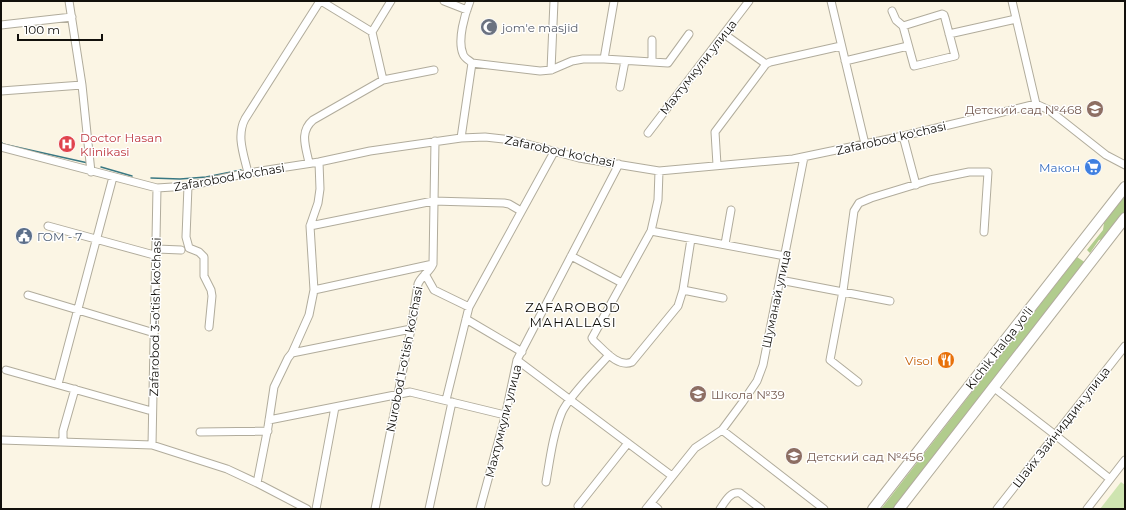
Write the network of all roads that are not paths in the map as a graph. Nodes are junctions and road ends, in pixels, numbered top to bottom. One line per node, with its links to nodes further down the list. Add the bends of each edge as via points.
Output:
1 (69, 1): 13 (street)
2 (320, 1): 17 (street); 52 (street, via 241,126 241,141)
3 (391, 1): 17 (street)
4 (444, 1): 11 (street)
5 (470, 1): 11 (street)
6 (554, 1): 31 (street)
7 (614, 1): 24 (street)
8 (749, 1): 19 (street, Махтумкули улица)
9 (831, 1): 22 (street)
10 (1012, 1): 14 (street)
11 (467, 10): 28 (street, via 462,27 463,54)
12 (892, 11): 16 (street, via 896,20)
13 (72, 17): 15 (street); 33 (street)
14 (1016, 19): 20 (street); 36 (street)
15 (1, 25)
16 (903, 26): 20 (street, via 942,14); 23 (street)
17 (372, 32): 32 (street)
18 (690, 34): 27 (street, via 668,63)
19 (724, 34): 29 (street); 37 (street, Махтумкули улица)
20 (949, 34): 23 (street, via 955,54 952,57 914,66)
21 (652, 40): 27 (street)
22 (842, 46): 26 (street); 29 (street)
23 (908, 46): 26 (street)
24 (604, 59): 25 (street); 31 (street, via 572,61)
25 (625, 61): 27 (street); 34 (street)
26 (845, 61): 41 (street)
27 (652, 62)
28 (472, 63): 31 (street); 39 (street)
29 (766, 64): 49 (street, via 715,132)
30 (434, 70): 32 (street)
31 (551, 70)
32 (383, 80): 46 (street, via 306,125 304,133)
33 (82, 84): 35 (street); 51 (street)
34 (620, 87)
35 (1, 91)
36 (1036, 104): 38 (street, Zafarobod ko'chasi); 48 (street, via 1050,110 1106,155)
37 (648, 133)
38 (903, 136): 41 (street, Zafarobod ko'chasi); 54 (street)
39 (461, 138): 40 (street, Zafarobod ko'chasi); 43 (street, Zafarobod ko'chasi, via 512,140)
40 (435, 141): 45 (street, Zafarobod ko'chasi); 58 (street)
41 (866, 144): 44 (street, Zafarobod ko'chasi)
42 (1, 148): 51 (street, Zafarobod ko'chasi)
43 (554, 152): 47 (street, Zafarobod ko'chasi); 60 (street)
44 (804, 157): 49 (street, Zafarobod ko'chasi); 73 (street, Шуманай улица)
45 (319, 162): 46 (street, Zafarobod ko'chasi); 63 (street, via 320,189)
46 (309, 164): 52 (street, Zafarobod ko'chasi)
47 (619, 164): 50 (street, Zafarobod ko'chasi); 72 (street, Махтумкули улица)
48 (1125, 165)
49 (717, 166): 50 (street, Zafarobod ko'chasi)
50 (659, 171): 64 (street, via 658,200)
51 (92, 172): 53 (street, Zafarobod ko'chasi)
52 (248, 173): 55 (street, Zafarobod ko'chasi)
53 (113, 177): 57 (street, Zafarobod ko'chasi); 66 (street)
54 (916, 185): 65 (street, via 969,172 988,172); 81 (street, via 859,203 854,211)
55 (188, 186): 57 (street, Zafarobod ko'chasi); 88 (street, via 186,237 189,248 204,257 204,276 212,296)
56 (1125, 187): 69 (highway, Kichik Halqa yo'li)
57 (158, 188): 71 (street, Zafarobod 3-o'tish ko'chasi)
58 (433, 201): 60 (street, via 504,203); 63 (street); 75 (street)
59 (731, 210): 68 (street)
60 (521, 211): 85 (street)
61 (1125, 218): 74 (highway, Kichik Halqa yo'li)
62 (48, 226): 66 (street)
63 (310, 226): 79 (street)
64 (651, 231): 67 (street); 78 (street)
65 (984, 232)
66 (97, 238): 71 (street); 86 (street)
67 (691, 239): 68 (street); 80 (street)
68 (726, 244): 73 (street)
69 (1079, 247): 74 (highway, via 1085,256); 132 (highway, Kichik Halqa yo'li)
70 (181, 250): 71 (street)
71 (156, 252): 115 (street, Zafarobod 3-o'tish ko'chasi)
72 (571, 256): 78 (street); 92 (street, Махтумкули улица)
73 (785, 256): 77 (street, Шуманай улица)
74 (1093, 259): 99 (highway, Kichik Halqa yo'li)
75 (433, 264): 76 (street, Nurobod 1-o'tish ko'chasi); 79 (street)
76 (425, 274): 85 (street, via 434,290); 89 (street, Nurobod 1-o'tish ko'chasi, via 418,284)
77 (780, 280): 81 (street); 108 (street, Шуманай улица, via 757,381)
78 (622, 284): 94 (street, via 592,338)
79 (314, 290): 93 (street, via 309,315)
80 (683, 290): 83 (street); 94 (street, via 678,306 632,362 623,364)
81 (843, 291): 84 (street); 97 (street, via 830,360)
82 (28, 296): 86 (street)
83 (723, 298)
84 (890, 301)
85 (469, 307): 87 (street)
86 (78, 310): 90 (street); 98 (street)
87 (466, 319): 92 (street); 103 (street)
88 (209, 327)
89 (411, 329): 93 (street); 101 (street, Nurobod 1-o'tish ko'chasi)
90 (151, 332)
91 (1125, 346): 111 (street, Шайх Зайниддин улица)
92 (522, 352): 95 (street, Махтумкули улица)
93 (292, 353): 107 (street, via 274,387)
94 (609, 355): 102 (street)
95 (517, 360): 102 (street); 106 (street, Махтумкули улица)
96 (6, 370): 98 (street)
97 (858, 382)
98 (58, 384): 100 (street)
99 (993, 387): 111 (street); 133 (highway, Kichik Halqa yo'li)
100 (75, 389): 105 (street); 113 (street, via 63,431)
101 (398, 394): 103 (street, via 414,392); 104 (street); 125 (street, Nurobod 1-o'tish ko'chasi)
102 (570, 400): 114 (street); 119 (street, via 557,426)
103 (449, 401): 106 (street); 126 (street)
104 (335, 407): 107 (street); 124 (street)
105 (148, 410)
106 (505, 415): 127 (street, Махтумкули улица)
107 (269, 420): 109 (street)
108 (722, 430): 117 (street, Шуманай улица, via 695,448); 131 (street)
109 (268, 431): 110 (street); 120 (street)
110 (200, 432)
111 (1054, 434): 118 (street); 134 (street, Шайх Зайниддин улица)
112 (1, 440): 113 (street)
113 (63, 442): 115 (street)
114 (628, 443): 117 (street); 121 (street)
115 (152, 445): 120 (street, via 227,469)
116 (1125, 460): 118 (street)
117 (672, 476): 122 (street, Шуманай улица)
118 (1110, 479): 135 (street)
119 (546, 482)
120 (257, 483): 123 (street)
121 (578, 506)
122 (648, 506): 128 (street)
123 (307, 509)
124 (316, 509)
125 (375, 509)
126 (429, 509)
127 (480, 509)
128 (658, 509)
129 (720, 509): 130 (street, via 736,492)
130 (761, 509)
131 (824, 509)
132 (873, 509)
133 (899, 509)
134 (997, 509)
135 (1087, 509)

